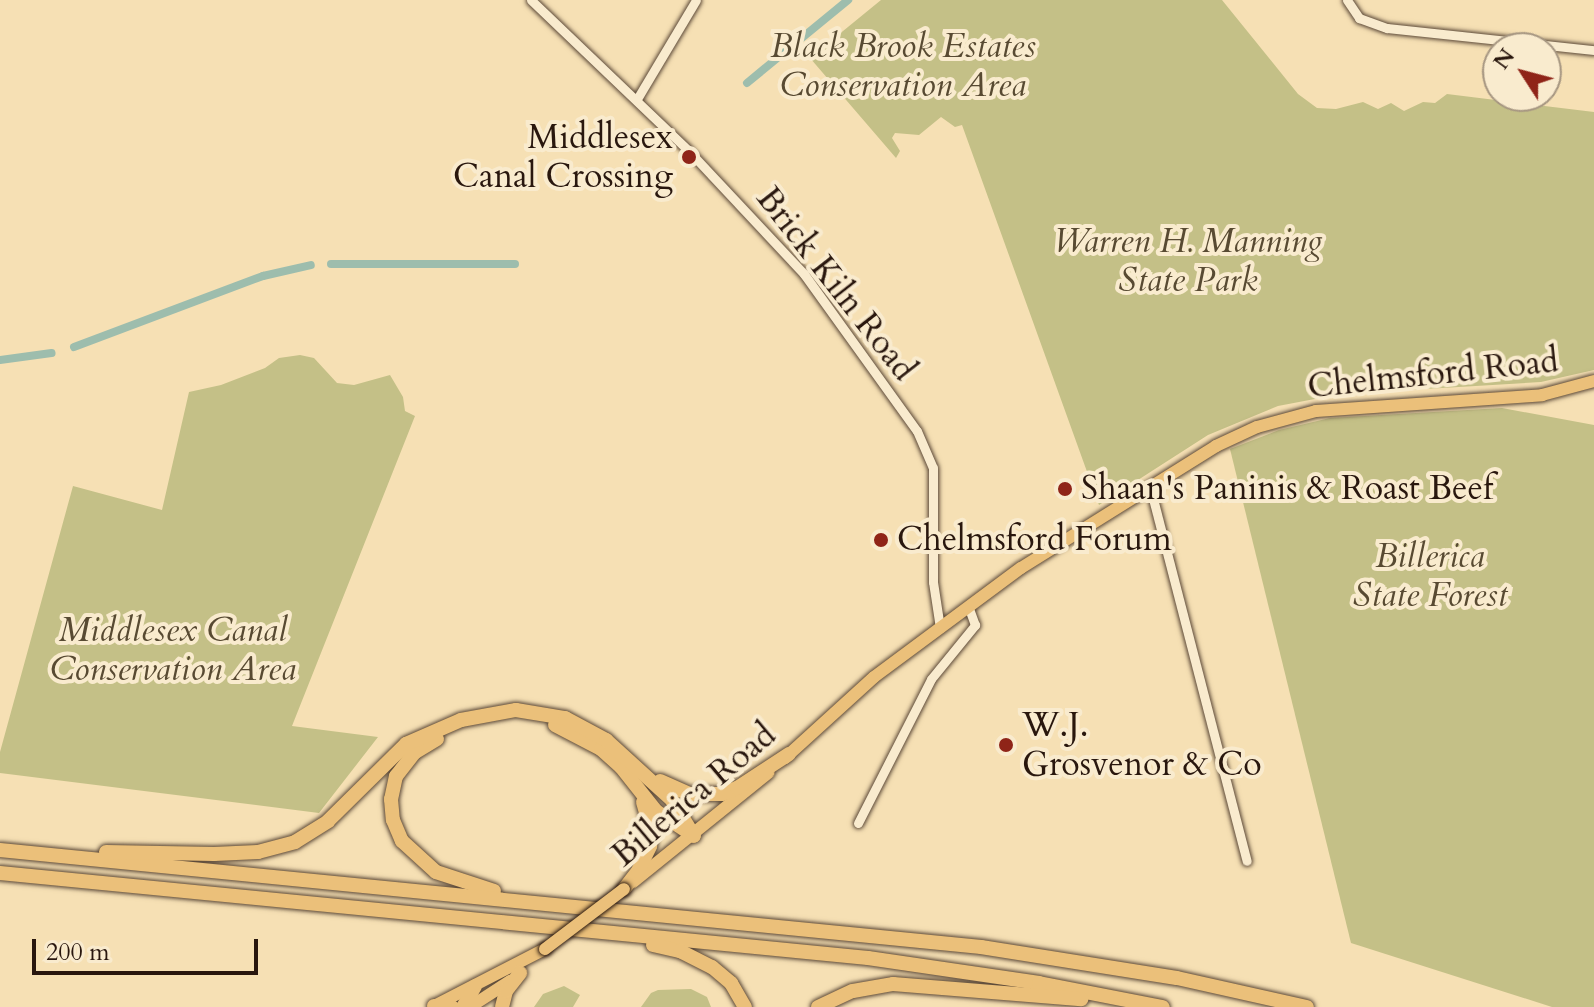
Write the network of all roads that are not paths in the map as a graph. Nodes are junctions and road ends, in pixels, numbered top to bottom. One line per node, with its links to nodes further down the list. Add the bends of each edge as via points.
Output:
1 (531, 0): 5 (street, Brick Kiln Road)
2 (696, 0): 5 (street)
3 (1347, 0): 4 (street, via 1359,18 1387,28)
4 (1594, 50)
5 (637, 99): 9 (street, Brick Kiln Road, via 804,274 917,431 933,468 933,582)
6 (1594, 381): 7 (main road, Chelmsford Road, via 1542,395 1345,407 1289,417 1216,446)
7 (1150, 487): 8 (main road, Chelmsford Road); 17 (street)
8 (968, 606): 9 (main road, Chelmsford Road); 14 (street, via 975,625 931,679)
9 (940, 628): 10 (main road, Chelmsford Road)
10 (874, 677): 11 (main road, Billerica Road)
11 (789, 754): 12 (highway, via 737,788 710,796 681,791); 15 (main road, Billerica Road)
12 (642, 771): 15 (highway, via 672,800); 16 (highway, via 578,723 538,712 493,712 406,744 328,821 277,848 214,854)
13 (640, 794): 15 (highway, via 661,816); 19 (highway, via 651,840); 20 (highway, via 595,744 543,722 511,720 472,727 423,746 408,759 396,776 391,799 402,841 417,857 436,872 467,884)
14 (858, 823)
15 (694, 836): 19 (main road, Billerica Road)
16 (0, 850): 20 (highway)
17 (1247, 861)
18 (0, 873): 21 (highway)
19 (624, 889): 22 (main road, Billerica Road, bridge)
20 (544, 903): 33 (highway, via 1037,955 1190,980)
21 (594, 932): 26 (highway, via 928,966); 31 (highway, via 696,957 731,983)
22 (545, 949): 23 (main road, Billerica Road); 24 (main road, Billerica Road)
23 (520, 973): 29 (main road, Billerica Road); 30 (highway)
24 (475, 986): 25 (main road, Billerica Road); 28 (highway)
25 (432, 1006): 27 (highway)
26 (1156, 1006): 32 (highway, via 893,984 853,991)
27 (452, 1007)
28 (463, 1007)
29 (470, 1007)
30 (502, 1007)
31 (745, 1007)
32 (818, 1007)
33 (1307, 1007)

